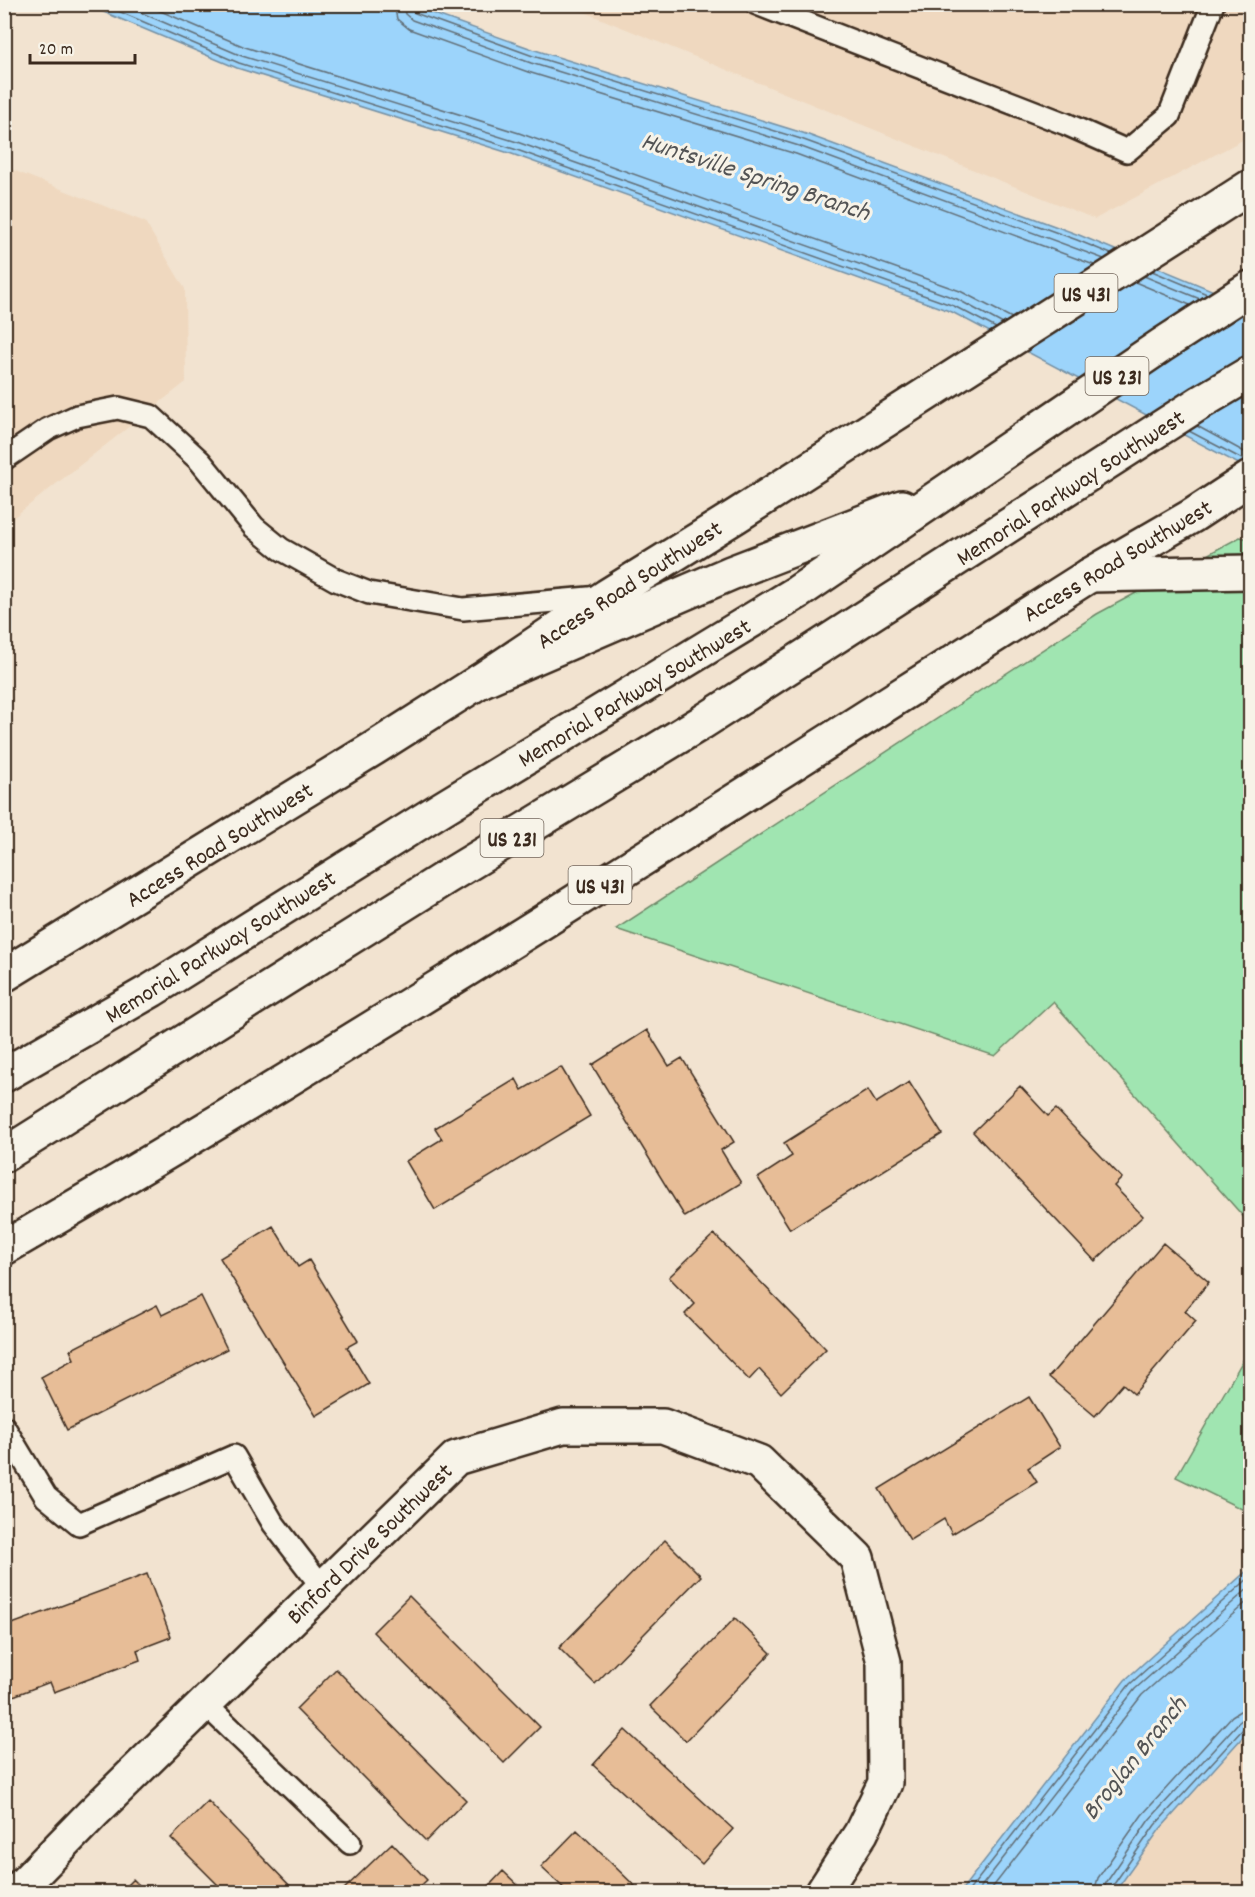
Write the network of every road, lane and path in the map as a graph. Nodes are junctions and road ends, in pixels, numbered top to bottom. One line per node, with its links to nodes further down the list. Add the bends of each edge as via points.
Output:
1 (757, 4): 2 (lane, via 1127,151 1169,116)
2 (1213, 4)
3 (1251, 188): 11 (main road, Access Road Southwest / US 431)
4 (1251, 288): 8 (main road, Memorial Parkway Southwest / US 231)
5 (1251, 373): 15 (main road, Memorial Parkway Southwest / US 231, via 701,723 445,878)
6 (4, 459): 11 (lane, via 48,429 77,416 118,408 151,416 200,461 254,527 281,549 336,580 369,593 463,609)
7 (1251, 478): 10 (main road, Access Road Southwest / US 431)
8 (954, 487): 12 (main road, via 731,573); 14 (main road, Memorial Parkway Southwest / US 231, via 798,592 152,990)
9 (1251, 572): 10 (main road)
10 (1090, 575): 16 (main road, Access Road Southwest / US 431, via 410,1006)
11 (607, 596): 12 (main road, Access Road Southwest / US 431)
12 (480, 681): 13 (main road, Access Road Southwest / US 431)
13 (4, 975)
14 (4, 1075)
15 (4, 1155)
16 (4, 1248)
17 (4, 1427): 18 (lane, via 46,1497 79,1524 234,1456 273,1523)
18 (323, 1588): 19 (main road, Binford Drive Southwest); 22 (main road, Binford Drive Southwest, via 456,1458 563,1426 663,1426 759,1462 857,1558 884,1662 885,1783 861,1833)
19 (205, 1704): 20 (lane); 21 (main road, Binford Drive Southwest)
20 (350, 1843)
21 (16, 1893)
22 (823, 1893)

